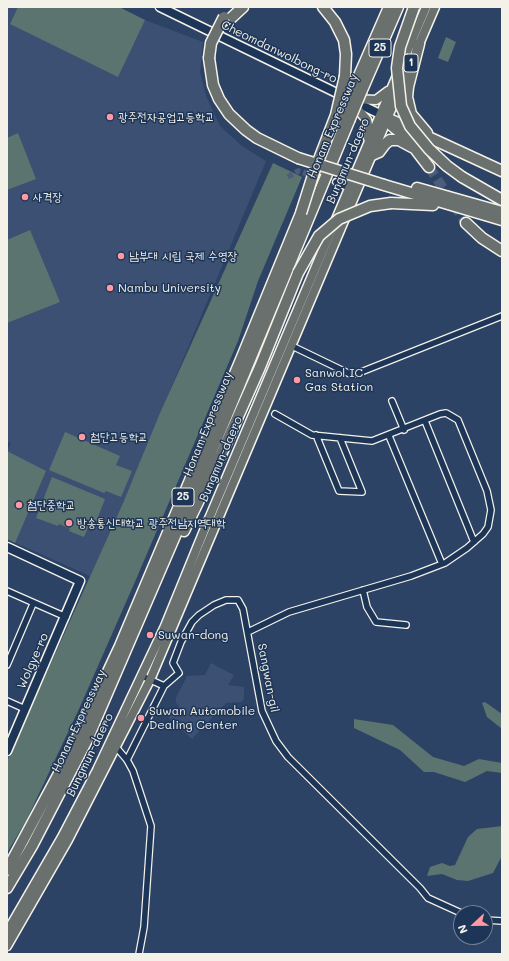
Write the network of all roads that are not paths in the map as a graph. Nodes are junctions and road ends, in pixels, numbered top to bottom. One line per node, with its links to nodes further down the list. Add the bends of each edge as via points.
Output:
1 (160, 7): 14 (street, Cheomdanwolbong-ro)
2 (233, 7): 10 (highway)
3 (243, 7): 10 (highway)
4 (322, 7): 27 (highway, bridge, via 335,22 344,40 345,76 336,115)
5 (389, 7): 13 (highway, Honam Expressway / 25)
6 (398, 7): 13 (highway, Honam Expressway / 25)
7 (414, 7): 25 (highway, bridge, via 400,47 396,68 401,106 410,126 447,166)
8 (426, 7): 12 (main road, Bungmun-daero / 1)
9 (435, 7): 11 (main road, Bungmun-daero / 1)
10 (226, 19): 23 (highway, via 218,40 216,66 224,94 239,114 261,133 280,143)
11 (419, 44): 15 (main road, Bungmun-daero / 1); 17 (highway, via 408,87 408,106 410,114 420,127)
12 (394, 82): 14 (main road, via 386,93 376,100); 15 (main road, Bungmun-daero / 1)
13 (358, 89): 16 (highway, Honam Expressway / 25, bridge)
14 (346, 98): 15 (street, Cheomdanwolbong-ro); 19 (main road, via 367,120)
15 (384, 116): 17 (highway); 18 (highway, via 390,124 400,130); 19 (main road, Bungmun-daero / 1)
16 (346, 119): 27 (highway, Honam Expressway / 25); 49 (highway, Honam Expressway / 25)
17 (439, 141): 21 (highway)
18 (415, 149): 19 (highway, via 405,142 390,140 378,152); 20 (highway)
19 (369, 151): 24 (main road, Bungmun-daero / 1); 32 (main road, Bungmun-daero / 1)
20 (429, 167)
21 (502, 171)
22 (336, 182): 24 (street)
23 (385, 182): 26 (highway); 28 (highway)
24 (349, 188): 51 (main road, Bungmun-daero / 1)
25 (502, 200)
26 (502, 212)
27 (301, 213): 59 (highway, Honam Expressway / 25, via 120,646 70,753)
28 (502, 221): 49 (highway, bridge, via 428,204 391,203 370,206 339,219 319,236 307,253 220,457 148,613)
29 (466, 223): 30 (highway, via 482,238)
30 (502, 251)
31 (502, 316): 32 (street, via 356,374 350,374)
32 (292, 346): 52 (main road, Bungmun-daero / 1)
33 (392, 401): 36 (street)
34 (275, 414): 37 (street)
35 (425, 421): 36 (street); 40 (street); 40 (street, via 446,413 458,420 484,484 490,502 490,518 483,534)
36 (404, 430): 38 (street)
37 (316, 435): 39 (street); 39 (street, via 339,491 362,492)
38 (389, 436): 39 (street, via 372,441); 42 (street)
39 (340, 438)
40 (474, 542): 42 (street)
41 (7, 547): 46 (street, Wolgye-ro, via 80,581)
42 (442, 564): 43 (street, via 412,576)
43 (363, 590): 47 (street, via 367,607 376,622); 48 (street, via 289,612)
44 (7, 592): 45 (street)
45 (34, 604): 46 (street); 50 (street)
46 (66, 617): 55 (street, Wolgye-ro)
47 (406, 625)
48 (248, 632): 53 (street, Sangwan-gil, via 243,609 238,600 226,600 199,615 188,628 173,663 179,672); 61 (street, Sangwan-gil, via 262,711 276,740 288,757 428,898)
49 (128, 648): 60 (highway, Honam Expressway / 25, via 87,740 32,846)
50 (7, 665)
51 (142, 676): 52 (street); 62 (main road, Bungmun-daero / 1, via 72,817)
52 (150, 680): 53 (street); 57 (main road, Bungmun-daero / 1)
53 (164, 686): 58 (street, Sangwan-gil)
54 (7, 701): 55 (street)
55 (25, 709): 56 (street, Wolgye-ro)
56 (8, 746)
57 (116, 747): 58 (street); 63 (main road, Bungmun-daero / 1, via 68,840)
58 (127, 760): 64 (street, via 138,783 151,826 144,927)
59 (7, 870)
60 (7, 888)
61 (453, 909)
62 (7, 932)
63 (7, 946)
64 (139, 954)

